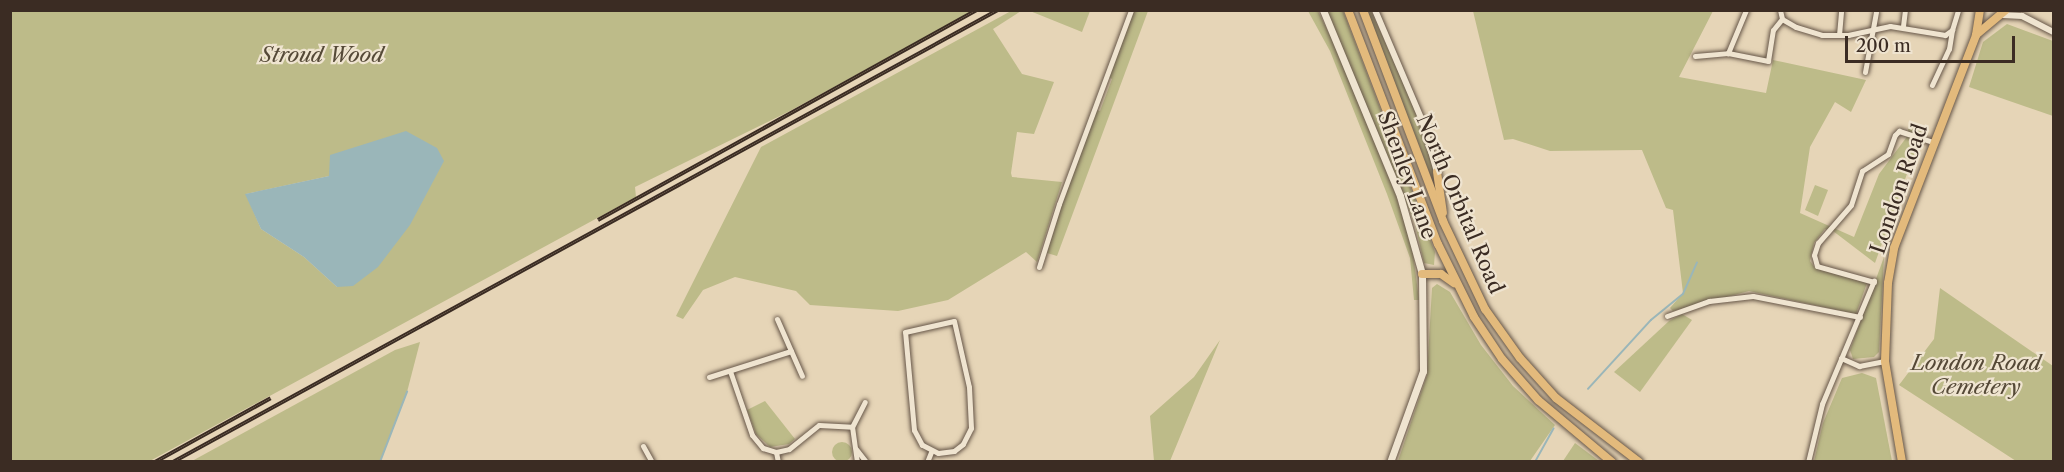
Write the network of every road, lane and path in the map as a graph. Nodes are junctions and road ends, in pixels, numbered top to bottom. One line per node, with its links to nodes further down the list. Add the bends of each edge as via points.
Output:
1 (1131, 10): 30 (street)
2 (1323, 10): 32 (main road, Shenley Lane, via 1403,205)
3 (1348, 10): 29 (main road, North Orbital Road)
4 (1363, 10): 28 (main road, North Orbital Road)
5 (1375, 10): 27 (street, via 1422,120)
6 (1746, 10): 22 (street)
7 (1841, 10): 20 (street)
8 (1905, 10): 16 (street)
9 (1958, 10): 17 (street)
10 (1980, 10): 14 (main road, London Road); 21 (main road, London Road)
11 (1780, 11): 15 (street)
12 (1876, 12): 19 (street)
13 (2020, 14): 14 (street); 18 (street)
14 (2001, 15): 21 (main road, London Road)
15 (1782, 19): 20 (street, via 1796,27); 22 (street, via 1773,30 1768,61)
16 (1903, 26): 17 (street, via 1946,34); 19 (street)
17 (1952, 30): 25 (street, via 1949,49)
18 (2054, 32)
19 (1873, 33): 20 (street); 24 (street)
20 (1839, 35)
21 (1976, 35): 26 (main road, London Road)
22 (1728, 53): 23 (street)
23 (1695, 56)
24 (1864, 72)
25 (1932, 85)
26 (1933, 142): 35 (street, London Road, via 1899,131 1888,154 1862,171 1851,205 1818,243 1814,255 1817,266 1874,280); 39 (main road, London Road, via 1894,248 1885,313)
27 (1437, 172): 28 (main road)
28 (1443, 221): 56 (main road, North Orbital Road, via 1485,309 1520,358 1565,406)
29 (1438, 244): 31 (main road, via 1439,263); 33 (main road, North Orbital Road)
30 (1040, 267)
31 (1432, 272): 32 (main road); 33 (main road)
32 (1422, 274): 54 (main road, Shenley Lane, via 1423,371)
33 (1456, 285): 55 (main road, North Orbital Road, via 1487,339 1526,387)
34 (1667, 316): 35 (street, via 1709,301 1753,296)
35 (1860, 317): 38 (street, London Road)
36 (777, 319): 37 (street)
37 (791, 351): 40 (street); 41 (street)
38 (1841, 358): 39 (street, via 1859,366); 57 (street, London Road, via 1815,425)
39 (1885, 361): 58 (main road, London Road)
40 (730, 371): 42 (street); 47 (street, via 752,435 763,448)
41 (802, 376)
42 (709, 377)
43 (865, 402): 44 (street)
44 (852, 427): 46 (street); 47 (street, via 819,425 789,449)
45 (643, 446): 49 (street)
46 (856, 449): 51 (street); 52 (street)
47 (776, 452): 50 (street)
48 (931, 452): 48 (street, via 918,441 914,430 905,332 954,321 969,387 971,428 954,452); 53 (street)
49 (652, 462)
50 (778, 462)
51 (857, 462)
52 (866, 462)
53 (927, 462)
54 (1390, 462)
55 (1612, 462)
56 (1639, 462)
57 (1808, 462)
58 (1902, 462)

